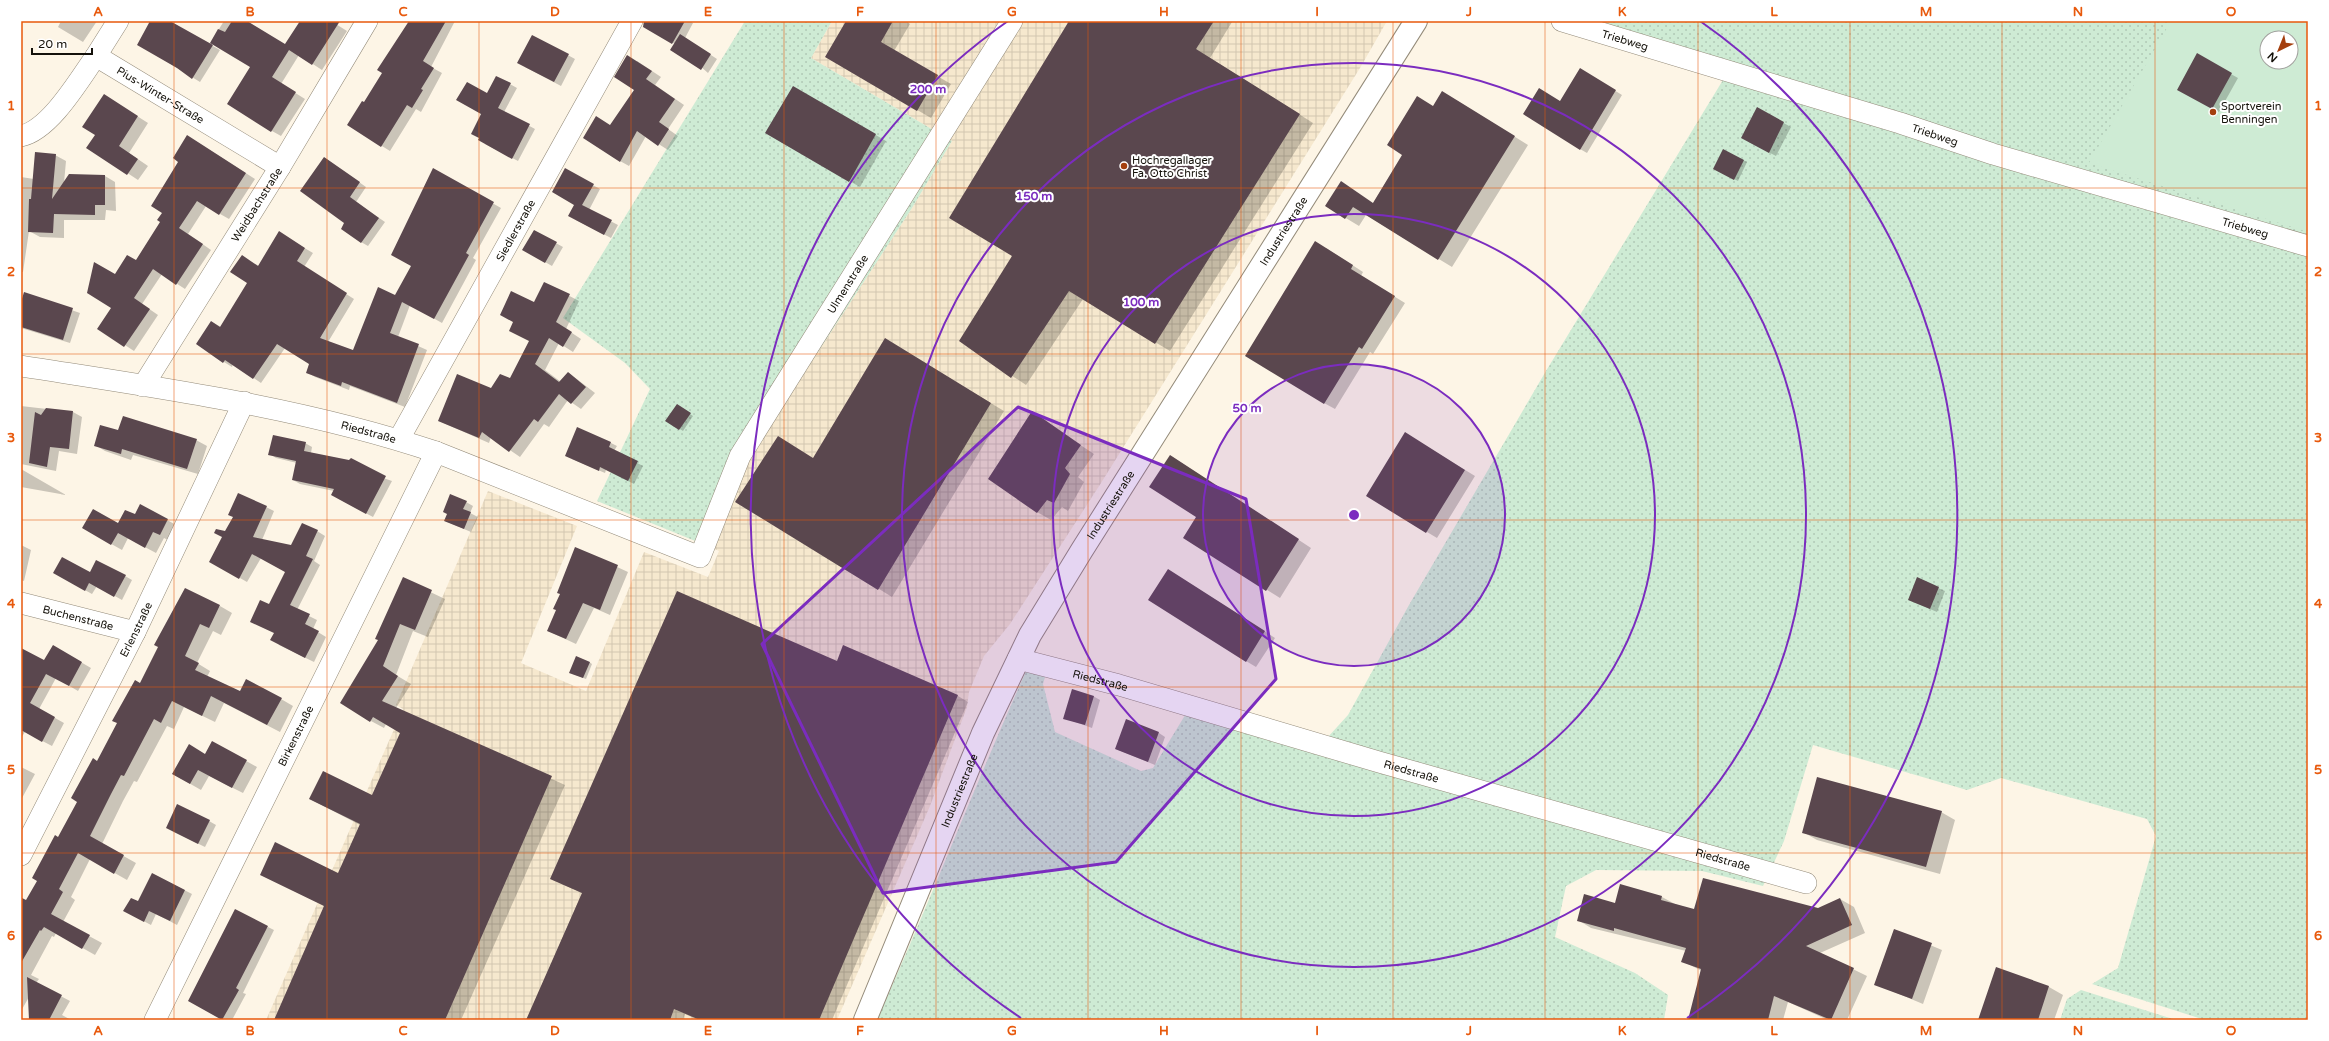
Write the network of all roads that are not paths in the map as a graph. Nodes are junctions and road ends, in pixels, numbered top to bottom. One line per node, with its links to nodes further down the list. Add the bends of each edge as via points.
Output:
1 (118, 21): 7 (street)
2 (367, 21): 9 (street, Weidbachstraße)
3 (632, 21): 14 (street, Siedlerstraße)
4 (1012, 21): 16 (street, Ulmenstraße, via 740,456)
5 (1416, 21): 19 (street, Industriestraße, via 1078,556)
6 (1562, 21): 10 (street, Triebweg, via 1900,123 1993,154)
7 (96, 56): 8 (street, via 43,124 31,134); 9 (street, Pius-Winter-Straße)
8 (21, 136)
9 (280, 167): 12 (street, Weidbachstraße)
10 (2308, 246)
11 (21, 366): 12 (street, Riedstraße)
12 (143, 386): 13 (street, Riedstraße)
13 (244, 402): 14 (street, Riedstraße); 18 (street, Erlenstraße)
14 (399, 439): 15 (street, Riedstraße)
15 (436, 452): 16 (street, Riedstraße); 22 (street, Birkenstraße)
16 (700, 556)
17 (21, 603): 18 (street, Buchenstraße)
18 (135, 632): 20 (street, Erlenstraße)
19 (1018, 659): 21 (street, Riedstraße, via 1119,685); 23 (street, Industriestraße, via 983,733)
20 (21, 855)
21 (1806, 883)
22 (155, 1020)
23 (865, 1020)

